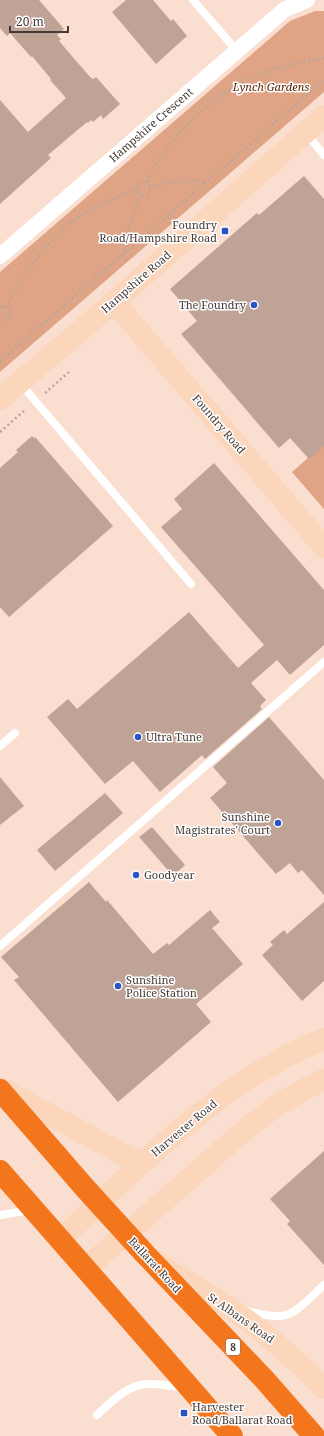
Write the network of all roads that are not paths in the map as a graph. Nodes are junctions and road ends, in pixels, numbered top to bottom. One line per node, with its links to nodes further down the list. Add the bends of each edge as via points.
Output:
1 (193, 0): 3 (lane)
2 (306, 0): 3 (street, Hampshire Crescent, via 284,10)
3 (237, 51): 7 (street, Hampshire Crescent)
4 (324, 116): 5 (street, Hampshire Road)
5 (306, 132): 6 (lane); 8 (street, Hampshire Road)
6 (324, 155)
7 (0, 256)
8 (114, 302): 9 (street, Hampshire Road); 11 (street, Foundry Road)
9 (20, 382): 10 (street, Hampshire Road); 12 (lane)
10 (0, 399)
11 (324, 547)
12 (191, 584)
13 (324, 662): 16 (lane)
14 (15, 733): 15 (lane)
15 (0, 746)
16 (0, 946)
17 (324, 1041): 20 (street, Harvester Road, via 274,1063 223,1095)
18 (324, 1080): 25 (street, via 275,1106 229,1142)
19 (0, 1089): 20 (street); 22 (highway, Ballarat Road / 8)
20 (142, 1164): 22 (street, Harvester Road)
21 (0, 1171): 23 (highway)
22 (99, 1203): 25 (highway, Ballarat Road / 8); 26 (street, Harvester Road)
23 (34, 1210): 24 (lane); 26 (highway)
24 (0, 1215)
25 (126, 1233): 27 (highway, Ballarat Road / 8); 28 (street)
26 (60, 1240): 28 (highway)
27 (149, 1259): 30 (street, St Albans Road); 35 (highway, Ballarat Road / 8, via 264,1379)
28 (85, 1269): 32 (highway)
29 (324, 1285): 30 (lane, via 285,1316)
30 (231, 1309): 31 (street, St Albans Road, via 278,1344)
31 (324, 1388)
32 (190, 1389): 33 (lane, via 152,1384 138,1386 120,1395); 34 (highway)
33 (97, 1414)
34 (232, 1436)
35 (314, 1436)

